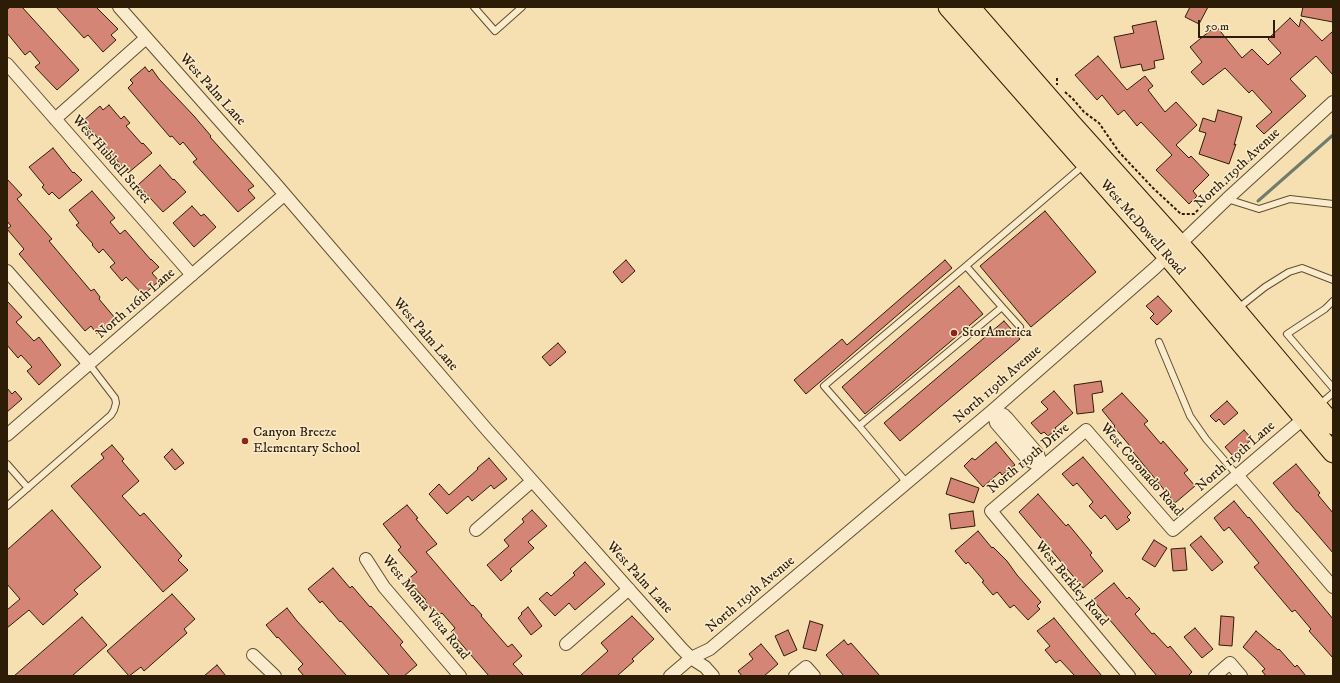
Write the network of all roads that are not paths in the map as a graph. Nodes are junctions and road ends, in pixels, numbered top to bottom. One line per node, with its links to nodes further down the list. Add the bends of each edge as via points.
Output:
1 (120, 7): 6 (street, West Palm Lane)
2 (474, 7): 3 (lane, via 495,31)
3 (522, 7)
4 (948, 7): 10 (main road, West McDowell Road)
5 (970, 7): 14 (main road, West McDowell Road, via 1071,123)
6 (146, 38): 9 (street); 11 (street, West Palm Lane)
7 (7, 64): 9 (street, West Hubbell Street)
8 (1333, 102): 12 (street, North 119th Avenue)
9 (55, 119): 17 (street, West Hubbell Street)
10 (1086, 164): 14 (main road, West McDowell Road); 15 (lane)
11 (284, 195): 17 (street, North 116th Lane); 37 (street, West Palm Lane)
12 (1226, 200): 13 (lane, via 1259,209 1290,198); 14 (street, North 119th Avenue)
13 (1333, 204)
14 (1174, 250): 21 (main road, West McDowell Road); 27 (street, North 119th Avenue); 28 (main road, West McDowell Road)
15 (966, 266): 20 (lane); 30 (lane, via 824,386)
16 (7, 271): 24 (street)
17 (192, 275): 24 (street, North 116th Lane)
18 (1333, 280): 21 (lane, via 1302,268 1289,272)
19 (1333, 301): 25 (lane, via 1288,334)
20 (1002, 307): 22 (lane); 30 (lane)
21 (1236, 310): 28 (main road, West McDowell Road)
22 (1020, 327)
23 (1159, 342): 36 (lane, via 1190,416 1206,439)
24 (89, 364): 32 (street, North 116th Lane); 39 (lane, via 114,398 114,410)
25 (1333, 388)
26 (1333, 393): 28 (lane)
27 (993, 410): 35 (street, via 996,423 1028,460); 38 (street, North 119th Avenue)
28 (1311, 412): 29 (main road, West McDowell Road); 33 (main road, West McDowell Road); 36 (street, North 119th Lane)
29 (1333, 425)
30 (859, 426): 38 (lane)
31 (1086, 430): 35 (street, North 119th Drive); 43 (street, West Coronado Road)
32 (7, 435)
33 (1333, 453)
34 (7, 464): 39 (lane)
35 (1042, 467): 41 (street, North 119th Drive)
36 (1238, 475): 43 (street, North 119th Lane); 45 (street)
37 (532, 481): 42 (street); 46 (street, West Palm Lane)
38 (907, 483): 49 (street, North 119th Avenue, via 710,649)
39 (28, 488): 40 (lane)
40 (7, 506)
41 (990, 511): 56 (street, West Berkley Road)
42 (476, 530)
43 (1173, 530)
44 (366, 559): 52 (street, West Monta Vista Road, via 384,587)
45 (1333, 587)
46 (629, 589): 47 (street); 49 (street, West Palm Lane)
47 (566, 644)
48 (253, 655): 51 (street)
49 (691, 658): 53 (street, North 119th Avenue); 54 (street, West Palm Lane, via 705,666)
50 (810, 671): 55 (street)
51 (275, 676)
52 (460, 676)
53 (670, 676)
54 (713, 676)
55 (795, 676)
56 (1129, 676)
57 (1215, 676): 58 (street, via 1230,663)
58 (1241, 676)

